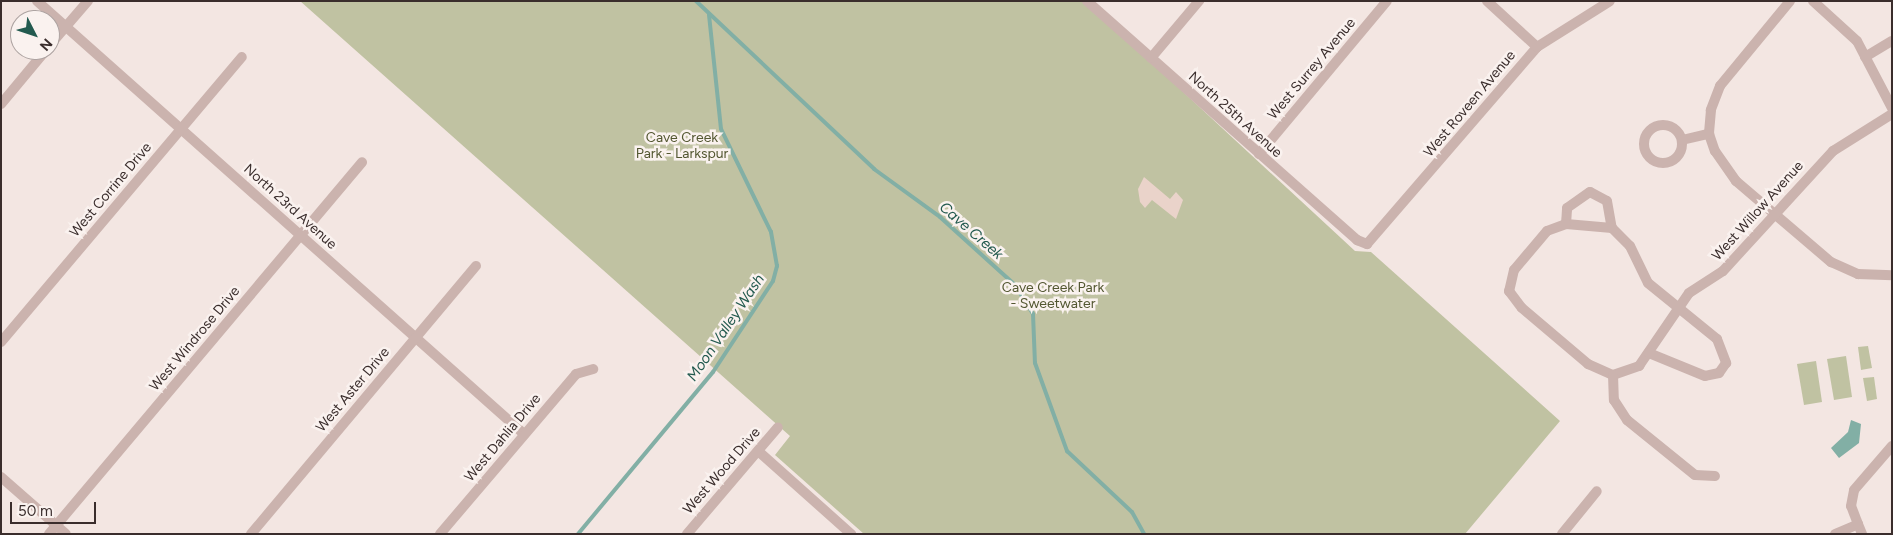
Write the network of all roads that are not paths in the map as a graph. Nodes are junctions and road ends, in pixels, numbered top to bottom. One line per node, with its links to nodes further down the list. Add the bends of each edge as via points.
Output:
1 (37, 1): 10 (street, North 23rd Avenue)
2 (88, 1): 10 (street)
3 (1088, 1): 16 (street, North 25th Avenue)
4 (1199, 1): 16 (street)
5 (1387, 1): 24 (street, West Surrey Avenue)
6 (1487, 1): 13 (street)
7 (1610, 1): 13 (street, West Roveen Avenue)
8 (1790, 1): 22 (street, via 1720,86 1710,110)
9 (1814, 1): 15 (street, via 1843,24)
10 (65, 27): 11 (street); 21 (street, North 23rd Avenue)
11 (60, 33)
12 (1892, 41): 15 (street)
13 (1537, 47): 30 (street, West Roveen Avenue)
14 (242, 57): 21 (street, West Corrine Drive)
15 (1865, 57): 19 (street)
16 (1151, 58): 24 (street, North 25th Avenue)
17 (38, 60): 18 (street)
18 (1, 104)
19 (1892, 108)
20 (1892, 114): 26 (street, West Willow Avenue, via 1833,151)
21 (181, 129): 29 (street, North 23rd Avenue); 35 (street, West Corrine Drive)
22 (1709, 134): 23 (street); 26 (street, via 1726,170)
23 (1682, 140)
24 (1259, 154): 30 (street, North 25th Avenue, via 1357,240)
25 (362, 162): 29 (street, West Windrose Drive)
26 (1774, 214): 32 (street, via 1831,262 1858,274); 33 (street, West Willow Avenue, via 1723,271 1694,289)
27 (1566, 224): 28 (street); 28 (street, via 1567,208 1573,200 1590,192 1607,201); 38 (street, via 1547,232 1514,270 1509,291 1522,308 1588,364)
28 (1612, 228): 33 (street, via 1630,246 1648,283)
29 (300, 235): 34 (street, North 23rd Avenue); 46 (street, West Windrose Drive)
30 (1367, 244)
31 (476, 266): 34 (street, West Aster Drive)
32 (1892, 275)
33 (1680, 307): 36 (street, West Willow Avenue); 36 (street, via 1717,339 1726,364 1719,373 1705,376)
34 (415, 337): 40 (street, North 23rd Avenue); 50 (street, West Aster Drive)
35 (1, 342)
36 (1649, 353): 38 (street, West Willow Avenue, via 1632,370)
37 (593, 369): 40 (street, West Dahlia Drive, via 576,374)
38 (1613, 375): 43 (street, via 1614,400 1627,420 1695,476)
39 (778, 427): 42 (street, West Wood Drive)
40 (524, 434): 51 (street, West Dahlia Drive)
41 (1892, 446): 47 (street, via 1854,490 1851,506)
42 (758, 451): 52 (street, West Wood Drive); 53 (street)
43 (1715, 476)
44 (1, 477): 46 (street)
45 (1597, 491): 54 (street)
46 (57, 525): 48 (street, West Windrose Drive); 49 (street)
47 (1860, 529): 55 (street)
48 (50, 534)
49 (66, 534)
50 (251, 534)
51 (440, 534)
52 (686, 534)
53 (851, 534)
54 (1562, 534)
55 (1834, 534)

